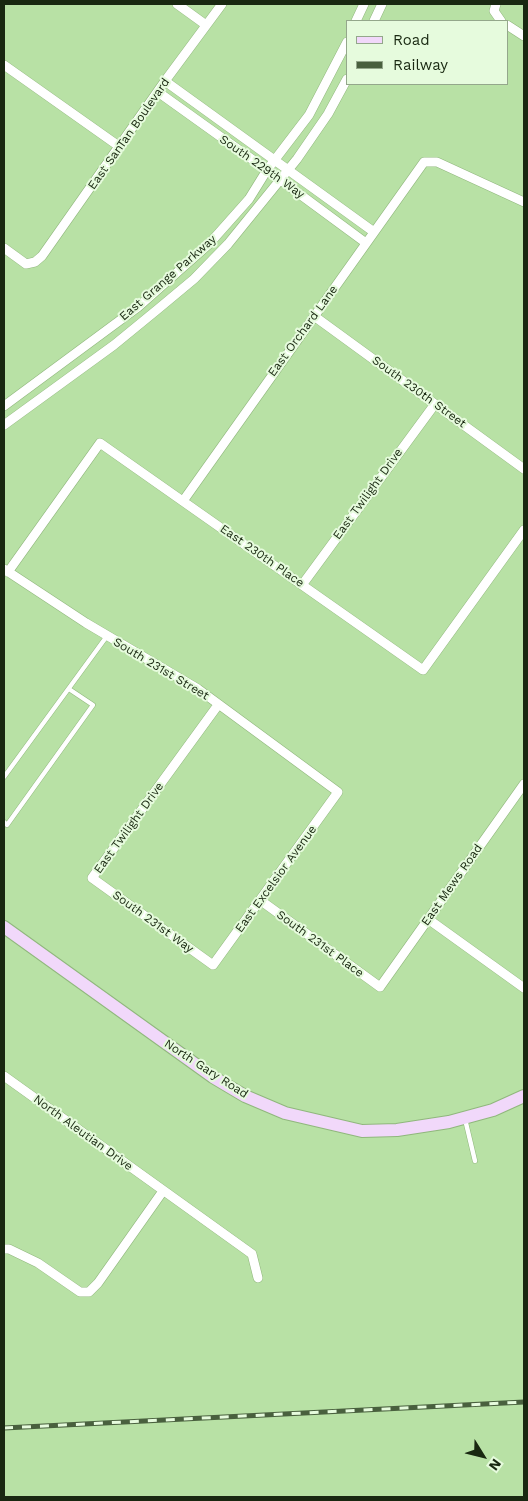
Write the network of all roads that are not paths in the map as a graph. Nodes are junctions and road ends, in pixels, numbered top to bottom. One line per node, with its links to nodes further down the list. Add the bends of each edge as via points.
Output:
1 (177, 4): 9 (street)
2 (222, 4): 9 (street, East SanTan Boulevard)
3 (364, 4): 6 (street)
4 (382, 4): 7 (street)
5 (495, 8): 8 (street)
6 (356, 20)
7 (374, 20)
8 (501, 20)
9 (206, 25): 14 (street, East SanTan Boulevard)
10 (508, 26): 11 (street)
11 (524, 36)
12 (346, 44): 18 (street, East Grange Parkway, via 309,115)
13 (4, 65): 17 (street)
14 (165, 81): 16 (street, East SanTan Boulevard); 18 (street, South 229th Way)
15 (346, 82): 19 (street, East Grange Parkway)
16 (158, 92): 17 (street, East SanTan Boulevard); 20 (street, South 229th Way)
17 (120, 147): 25 (street, East SanTan Boulevard, via 42,256 26,264)
18 (276, 160): 19 (street, South 229th Way); 20 (street, East Grange Parkway)
19 (289, 169): 21 (street, East Grange Parkway); 23 (street, South 229th Way)
20 (267, 170): 21 (street, South 229th Way); 28 (street, East Grange Parkway, via 249,199 187,264 112,326)
21 (281, 180): 24 (street, South 229th Way); 29 (street, East Grange Parkway, via 194,279 114,345)
22 (524, 202): 23 (street, East Orchard Lane, via 436,162 424,162)
23 (374, 232): 24 (street, East Orchard Lane)
24 (366, 243): 26 (street, East Orchard Lane)
25 (4, 248)
26 (314, 316): 27 (street, South 230th Street); 31 (street, East Orchard Lane)
27 (435, 404): 30 (street, South 230th Street); 35 (street, East Twilight Drive)
28 (4, 406)
29 (4, 425)
30 (524, 469)
31 (182, 501): 34 (street, East 230th Place, via 100,443); 35 (street, East 230th Place)
32 (524, 530): 33 (street)
33 (521, 540): 35 (street, East 230th Place, via 423,670)
34 (5, 573): 36 (street, South 231st Street)
35 (302, 585)
36 (107, 636): 37 (lane); 38 (street, South 231st Street, via 191,685)
37 (69, 688): 39 (lane); 42 (lane, via 92,705 7,825)
38 (218, 705): 41 (street, South 231st Street); 43 (street, East Twilight Drive)
39 (4, 777)
40 (524, 784): 45 (street, East Mews Road)
41 (338, 792): 44 (street, East Excelsior Avenue)
42 (4, 822)
43 (92, 878): 47 (street, South 231st Way)
44 (260, 900): 47 (street, East Excelsior Avenue); 48 (street, South 231st Place)
45 (428, 918): 48 (street, East Mews Road); 49 (street)
46 (4, 927): 52 (main road, North Gary Road, via 213,1076 244,1096 285,1113 362,1131 397,1130)
47 (213, 965)
48 (380, 987)
49 (524, 988)
50 (4, 1076): 54 (street, North Aleutian Drive)
51 (524, 1096): 52 (main road, North Gary Road, via 493,1110)
52 (464, 1117): 53 (lane)
53 (475, 1161)
54 (163, 1191): 55 (street, via 89,1292 80,1292 38,1263); 56 (street, North Aleutian Drive, via 252,1254)
55 (4, 1248)
56 (258, 1278)

